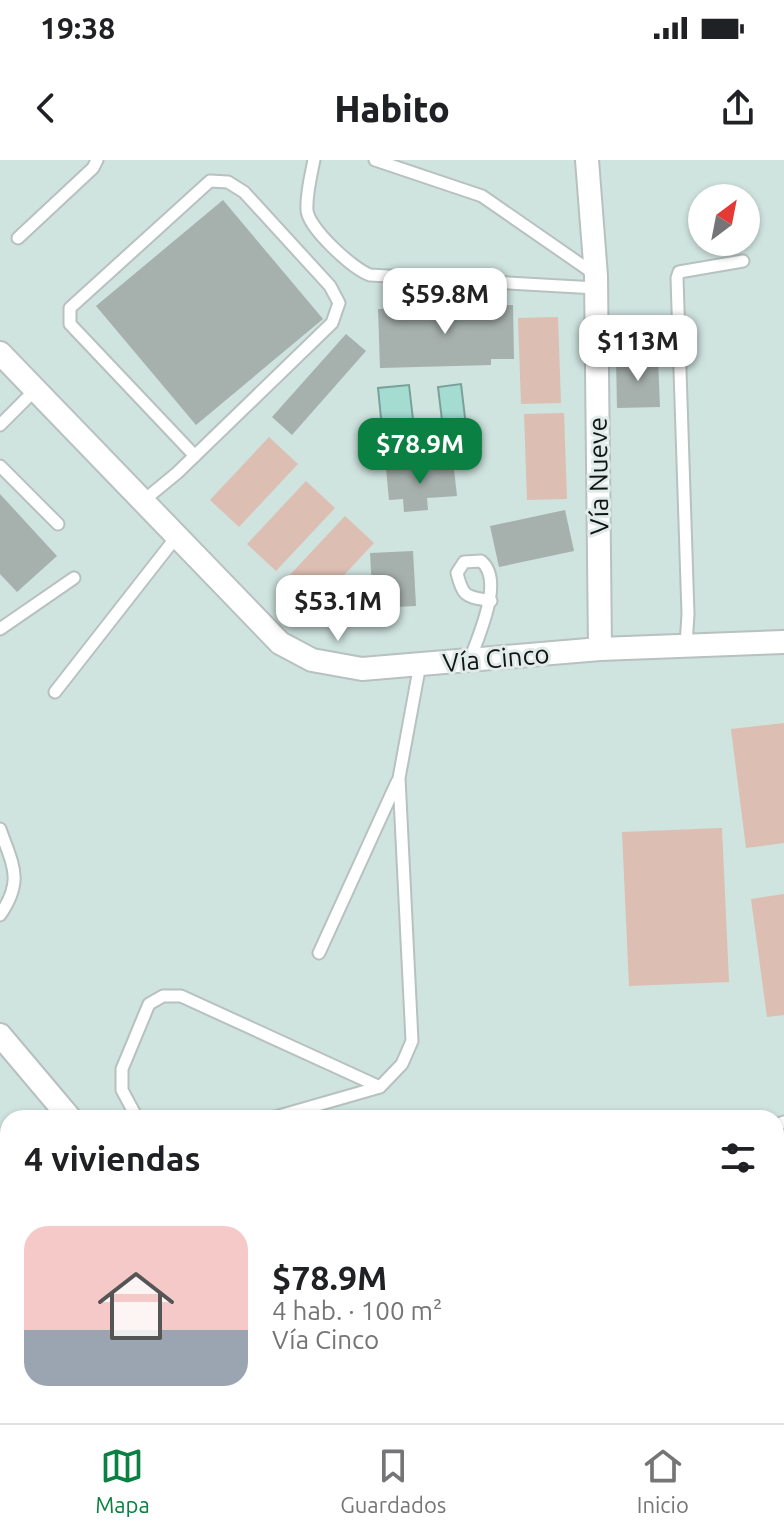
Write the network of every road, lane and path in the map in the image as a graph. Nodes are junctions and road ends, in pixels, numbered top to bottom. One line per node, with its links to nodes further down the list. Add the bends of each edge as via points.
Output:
1 (97, 160): 5 (lane)
2 (314, 160): 7 (lane, via 306,211 356,270 370,275)
3 (375, 160): 7 (lane, via 482,196)
4 (587, 160): 7 (street, Vía Nueve)
5 (18, 238)
6 (743, 261): 20 (lane, via 679,272 677,278)
7 (596, 282): 21 (street, Vía Nueve)
8 (0, 353): 9 (street, Vía Cinco)
9 (35, 390): 10 (lane); 13 (street, Vía Cinco)
10 (0, 425)
11 (195, 456): 11 (lane, via 70,324 70,308 210,181 228,182 244,192 330,286 339,303 332,323); 13 (lane)
12 (0, 466): 14 (lane)
13 (143, 501): 15 (street, Vía Cinco)
14 (58, 524)
15 (177, 536): 23 (street, Vía Cinco, via 280,643 312,660 362,669); 24 (lane)
16 (74, 578): 18 (lane)
17 (491, 601): 22 (lane)
18 (0, 629)
19 (784, 642): 20 (street, Vía Cinco)
20 (686, 646): 21 (street, Vía Cinco)
21 (600, 649): 22 (street, Vía Cinco)
22 (470, 660): 23 (street, Vía Cinco)
23 (420, 664): 25 (lane)
24 (55, 692)
25 (399, 778): 28 (lane); 30 (lane, via 412,1041 402,1064)
26 (0, 829): 27 (lane, via 16,875)
27 (0, 915)
28 (319, 953)
29 (0, 1035): 31 (street)
30 (380, 1087): 32 (lane, via 181,996 163,996 149,1004 122,1069 122,1090); 33 (lane)
31 (63, 1110)
32 (133, 1110)
33 (300, 1110)

